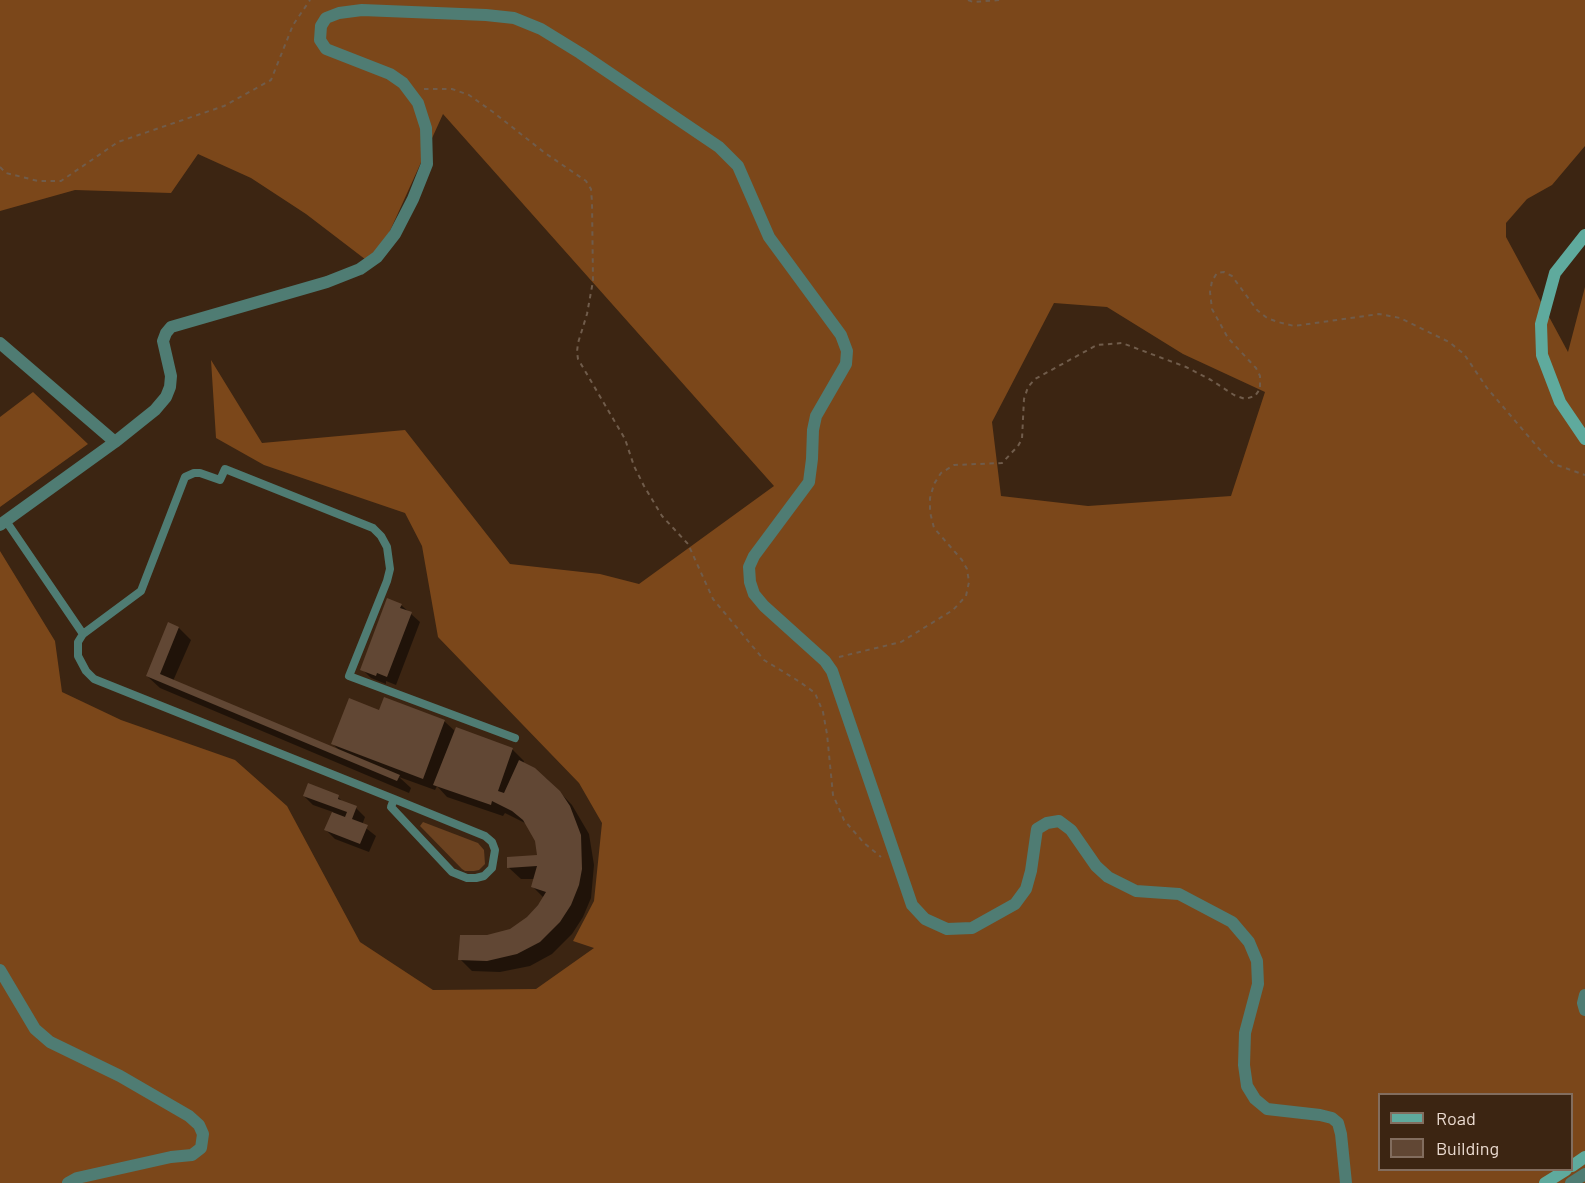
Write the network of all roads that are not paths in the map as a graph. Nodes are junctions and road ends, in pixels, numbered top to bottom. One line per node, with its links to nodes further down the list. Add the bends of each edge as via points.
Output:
1 (1585, 235): 3 (street, via 1555,273 1541,324 1542,356 1560,402)
2 (0, 343): 4 (street)
3 (1585, 439)
4 (115, 442): 5 (street); 15 (street, via 166,397 171,376 163,340 171,327 360,269 395,234 413,199 427,164 426,128 418,102 390,74 326,49 320,40 326,18 362,10 486,15 514,18 541,29 719,147 738,166 770,237 841,335 847,351 846,364 816,416 809,482 754,556 749,567 750,582 754,594 832,671 912,905 925,919 947,929 972,928 1015,904 1026,889 1037,830 1059,821 1071,830 1108,877 1136,891 1179,894 1232,922 1249,942 1257,961 1258,984 1245,1033 1247,1086 1267,1109 1320,1115 1338,1123)
5 (3, 523): 6 (lane)
6 (83, 634): 7 (lane, via 141,591 185,477 194,472 219,480 225,469 373,528 381,536 390,569 350,676); 8 (lane, via 78,642 78,656 94,679)
7 (515, 738)
8 (394, 799): 8 (lane, via 485,836 495,850 492,868 476,878 452,872 391,807)
9 (0, 970): 14 (street, via 35,1029 50,1042 189,1116 203,1134 201,1148 192,1155)
10 (1585, 995): 11 (street)
11 (1585, 1010)
12 (1564, 1171): 16 (street)
13 (1585, 1174): 17 (street)
14 (68, 1183)
15 (1346, 1183)
16 (1545, 1183)
17 (1571, 1183)

